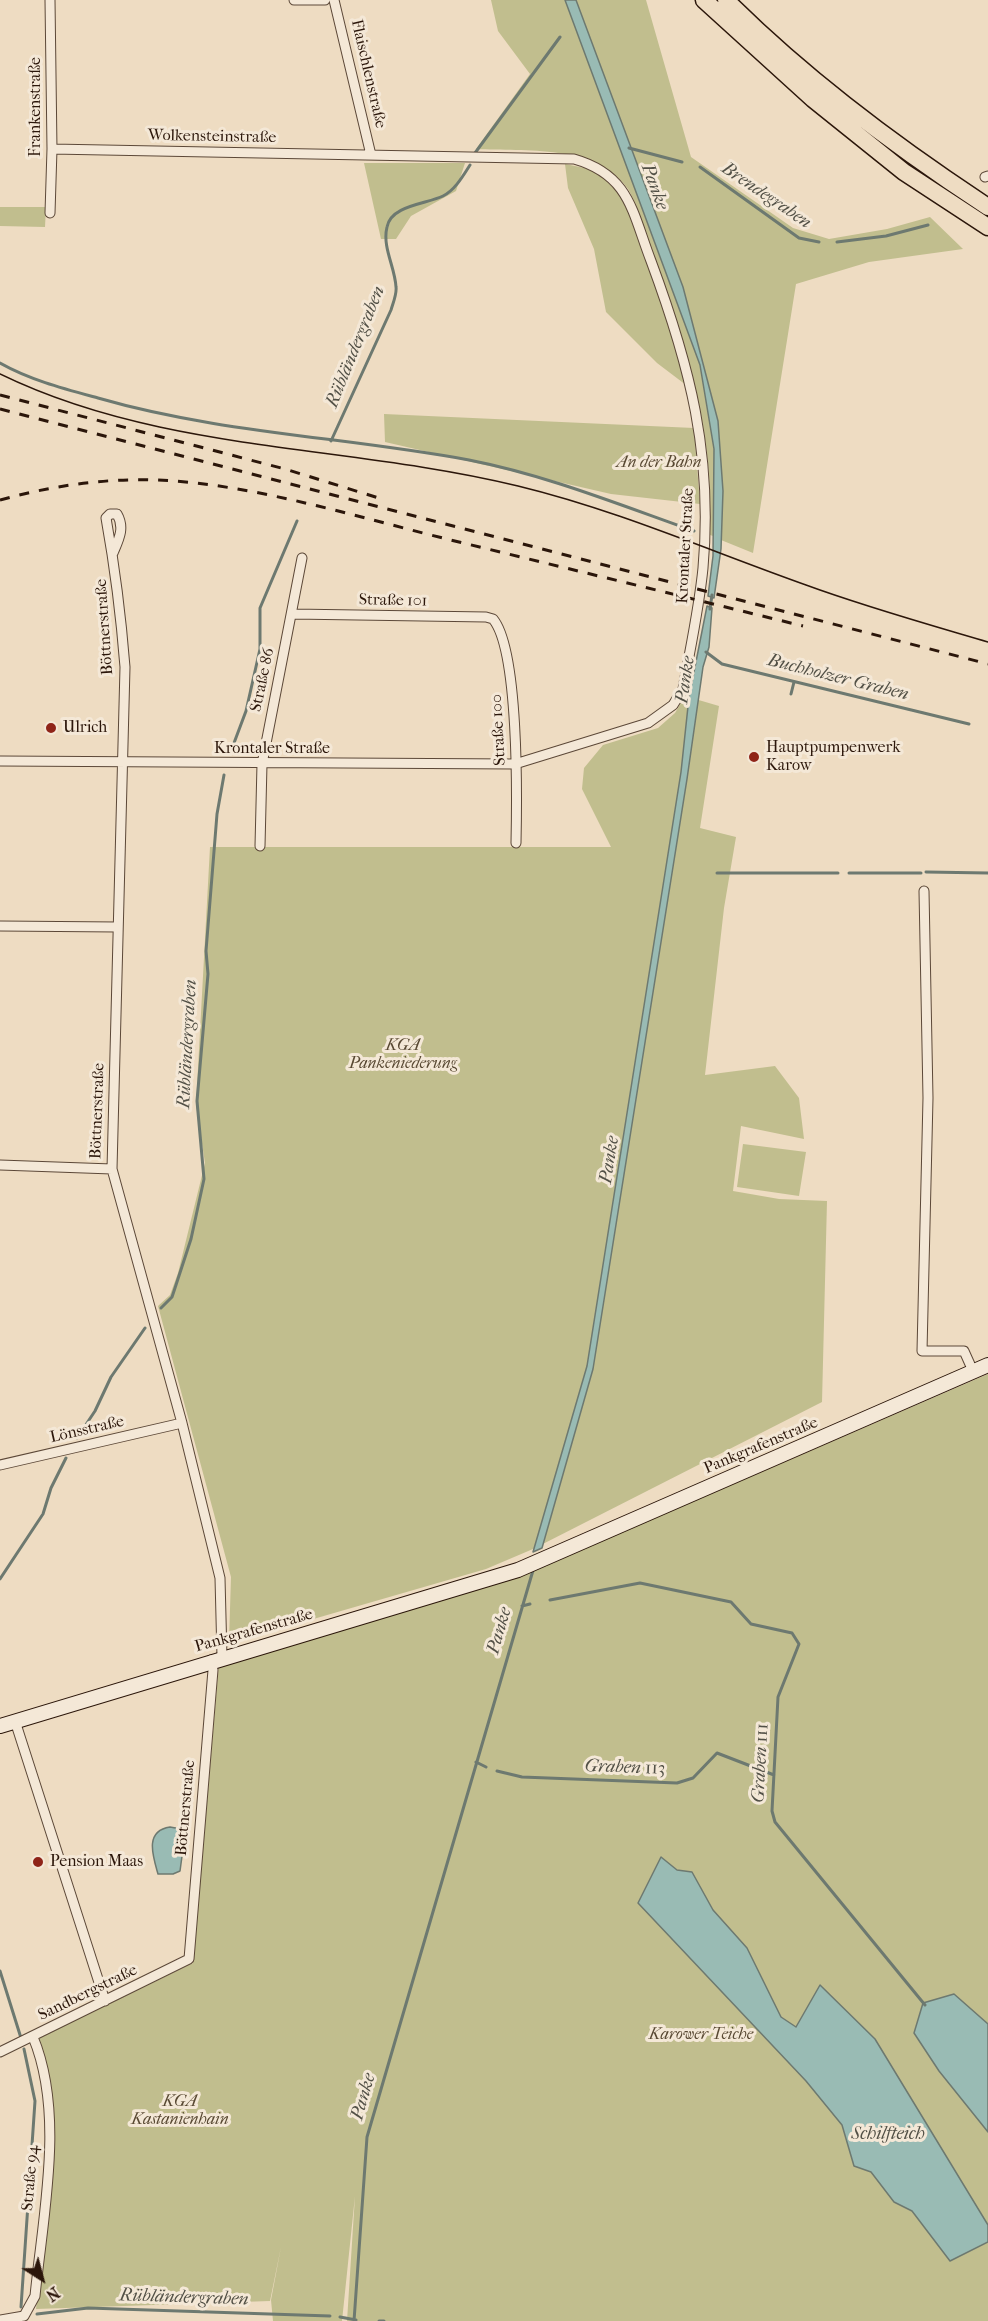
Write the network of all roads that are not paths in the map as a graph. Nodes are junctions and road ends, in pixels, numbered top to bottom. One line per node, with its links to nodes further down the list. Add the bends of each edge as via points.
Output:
1 (50, 0): 7 (street, Frankenstraße)
2 (294, 0): 3 (street)
3 (325, 0)
4 (334, 0): 8 (street, Flaischlenstraße)
5 (704, 0): 11 (highway, via 813,99 904,172)
6 (726, 0): 9 (highway, via 883,136)
7 (52, 149): 8 (street, Wolkensteinstraße); 10 (street, Frankenstraße)
8 (371, 155): 19 (street, Krontaler Straße, via 574,159 608,173 626,196 690,379 704,466 705,534 697,612 683,689 673,705 648,723)
9 (988, 207)
10 (50, 213)
11 (988, 227)
12 (113, 553): 17 (street, Böttnerstraße, via 125,667)
13 (302, 558): 14 (street, Straße 86)
14 (293, 614): 15 (street, Straße 101); 18 (street, Straße 86)
15 (493, 619): 19 (street, Straße 100, via 502,634 512,690)
16 (0, 762): 17 (street, Krontaler Straße)
17 (121, 764): 18 (street, Krontaler Straße); 24 (street, Böttnerstraße)
18 (261, 764): 19 (street, Krontaler Straße); 21 (street, Straße 86)
19 (515, 764): 20 (street, Straße 100)
20 (516, 843)
21 (260, 846)
22 (924, 891): 28 (street, via 928,1098 922,1351 964,1351)
23 (0, 926): 24 (street)
24 (117, 927): 26 (street, Böttnerstraße)
25 (0, 1165): 26 (street)
26 (112, 1169): 29 (street, Böttnerstraße)
27 (988, 1365): 28 (main road, Pankgrafenstraße)
28 (973, 1371): 31 (main road, Pankgrafenstraße, via 518,1570)
29 (182, 1423): 30 (street, Lönsstraße); 31 (street, Böttnerstraße, via 220,1578)
30 (0, 1465)
31 (217, 1658): 32 (main road, Pankgrafenstraße); 34 (street, Böttnerstraße)
32 (15, 1721): 33 (main road, Pankgrafenstraße); 35 (street)
33 (0, 1726)
34 (189, 1959): 35 (street, Sandbergstraße)
35 (105, 2001): 36 (street, Sandbergstraße)
36 (33, 2037): 37 (street, Sandbergstraße); 38 (street, Straße 94, via 51,2122 35,2296)
37 (0, 2052)
38 (25, 2318): 39 (street)
39 (0, 2320)

